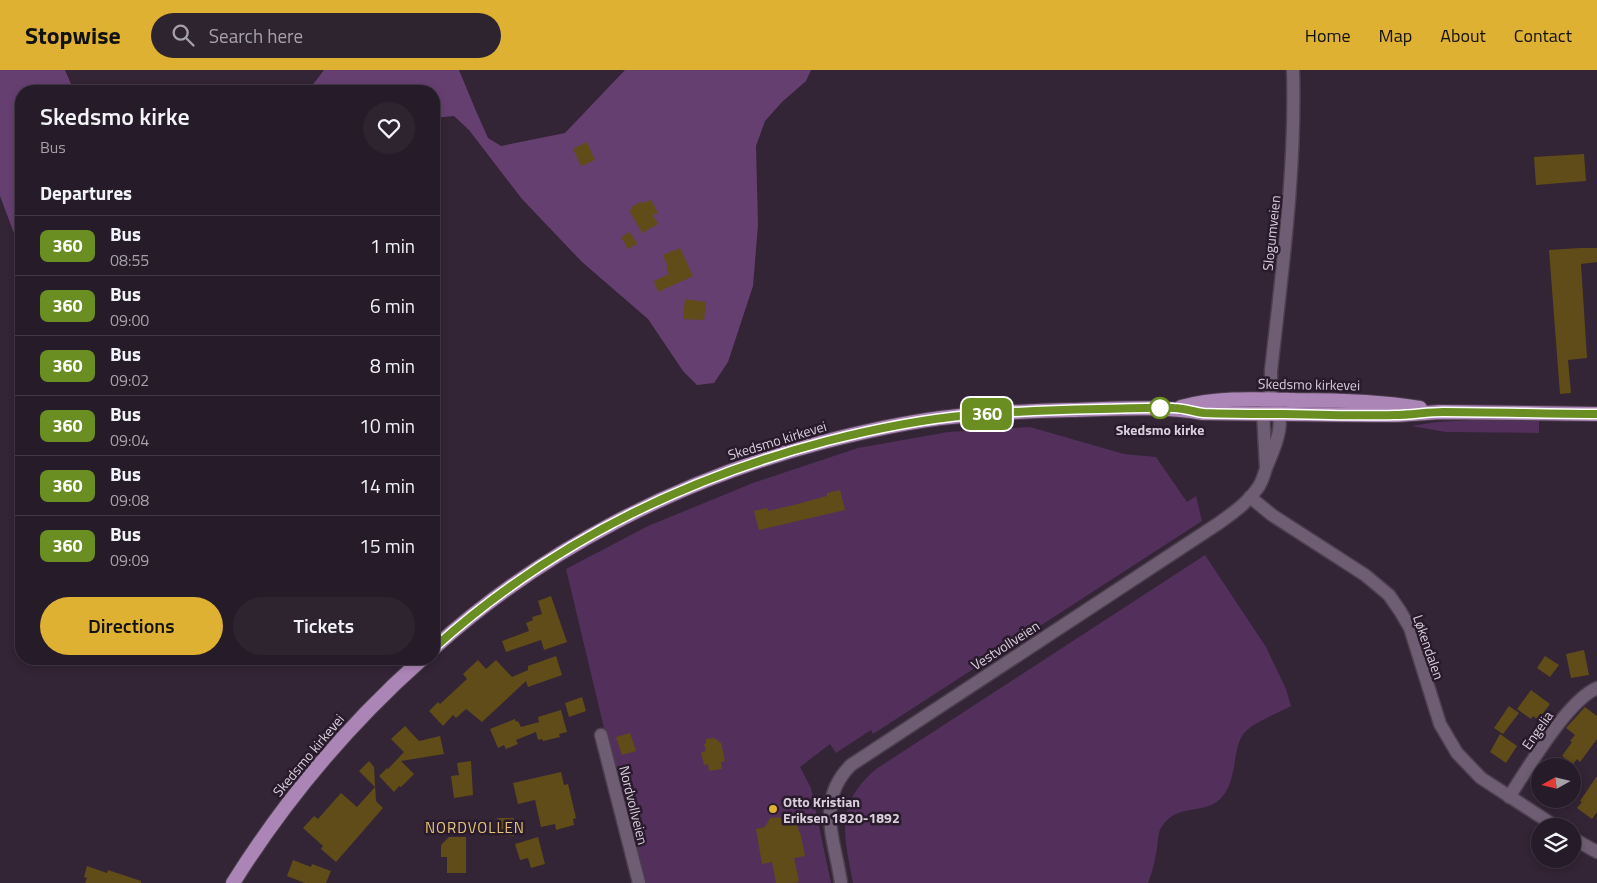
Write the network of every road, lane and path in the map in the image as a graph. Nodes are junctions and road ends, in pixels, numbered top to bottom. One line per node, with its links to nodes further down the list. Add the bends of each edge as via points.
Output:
1 (1294, 70): 2 (street, Slogumveien, via 1291,188 1271,371)
2 (1271, 399): 3 (highway, Skedsmo kirkevei, via 1202,401); 4 (highway, Skedsmo kirkevei, via 1378,402); 5 (street, Vestvollveien); 6 (street)
3 (1178, 408): 5 (highway, Skedsmo kirkevei, via 1203,412); 10 (highway, Skedsmo kirkevei, via 1042,411 940,418 844,437 781,454 664,498 589,535 507,588)
4 (1440, 412): 6 (highway, Skedsmo kirkevei); 7 (highway, Skedsmo kirkevei)
5 (1264, 413): 6 (highway, Skedsmo kirkevei); 8 (street, Vestvollveien)
6 (1279, 414): 8 (street, Vestvollveien, via 1277,445)
7 (1597, 414)
8 (1266, 468): 9 (street, Vestvollveien, via 1262,481)
9 (1250, 497): 14 (street, Løkendalen, via 1272,515 1365,575 1388,595 1410,628 1440,724 1457,753 1481,778); 20 (street, Vestvollveien, via 1220,523 851,765 834,790 830,811)
10 (440, 643)
11 (416, 665): 18 (highway, Skedsmo kirkevei, via 368,710 318,765 271,825)
12 (1597, 688): 14 (street, Engelia, via 1577,701)
13 (601, 735): 19 (street, Nordvollveien)
14 (1509, 797): 15 (street, Løkendalen)
15 (1542, 818)
16 (1581, 843): 17 (street)
17 (1597, 852)
18 (233, 883)
19 (638, 883)
20 (841, 883)

